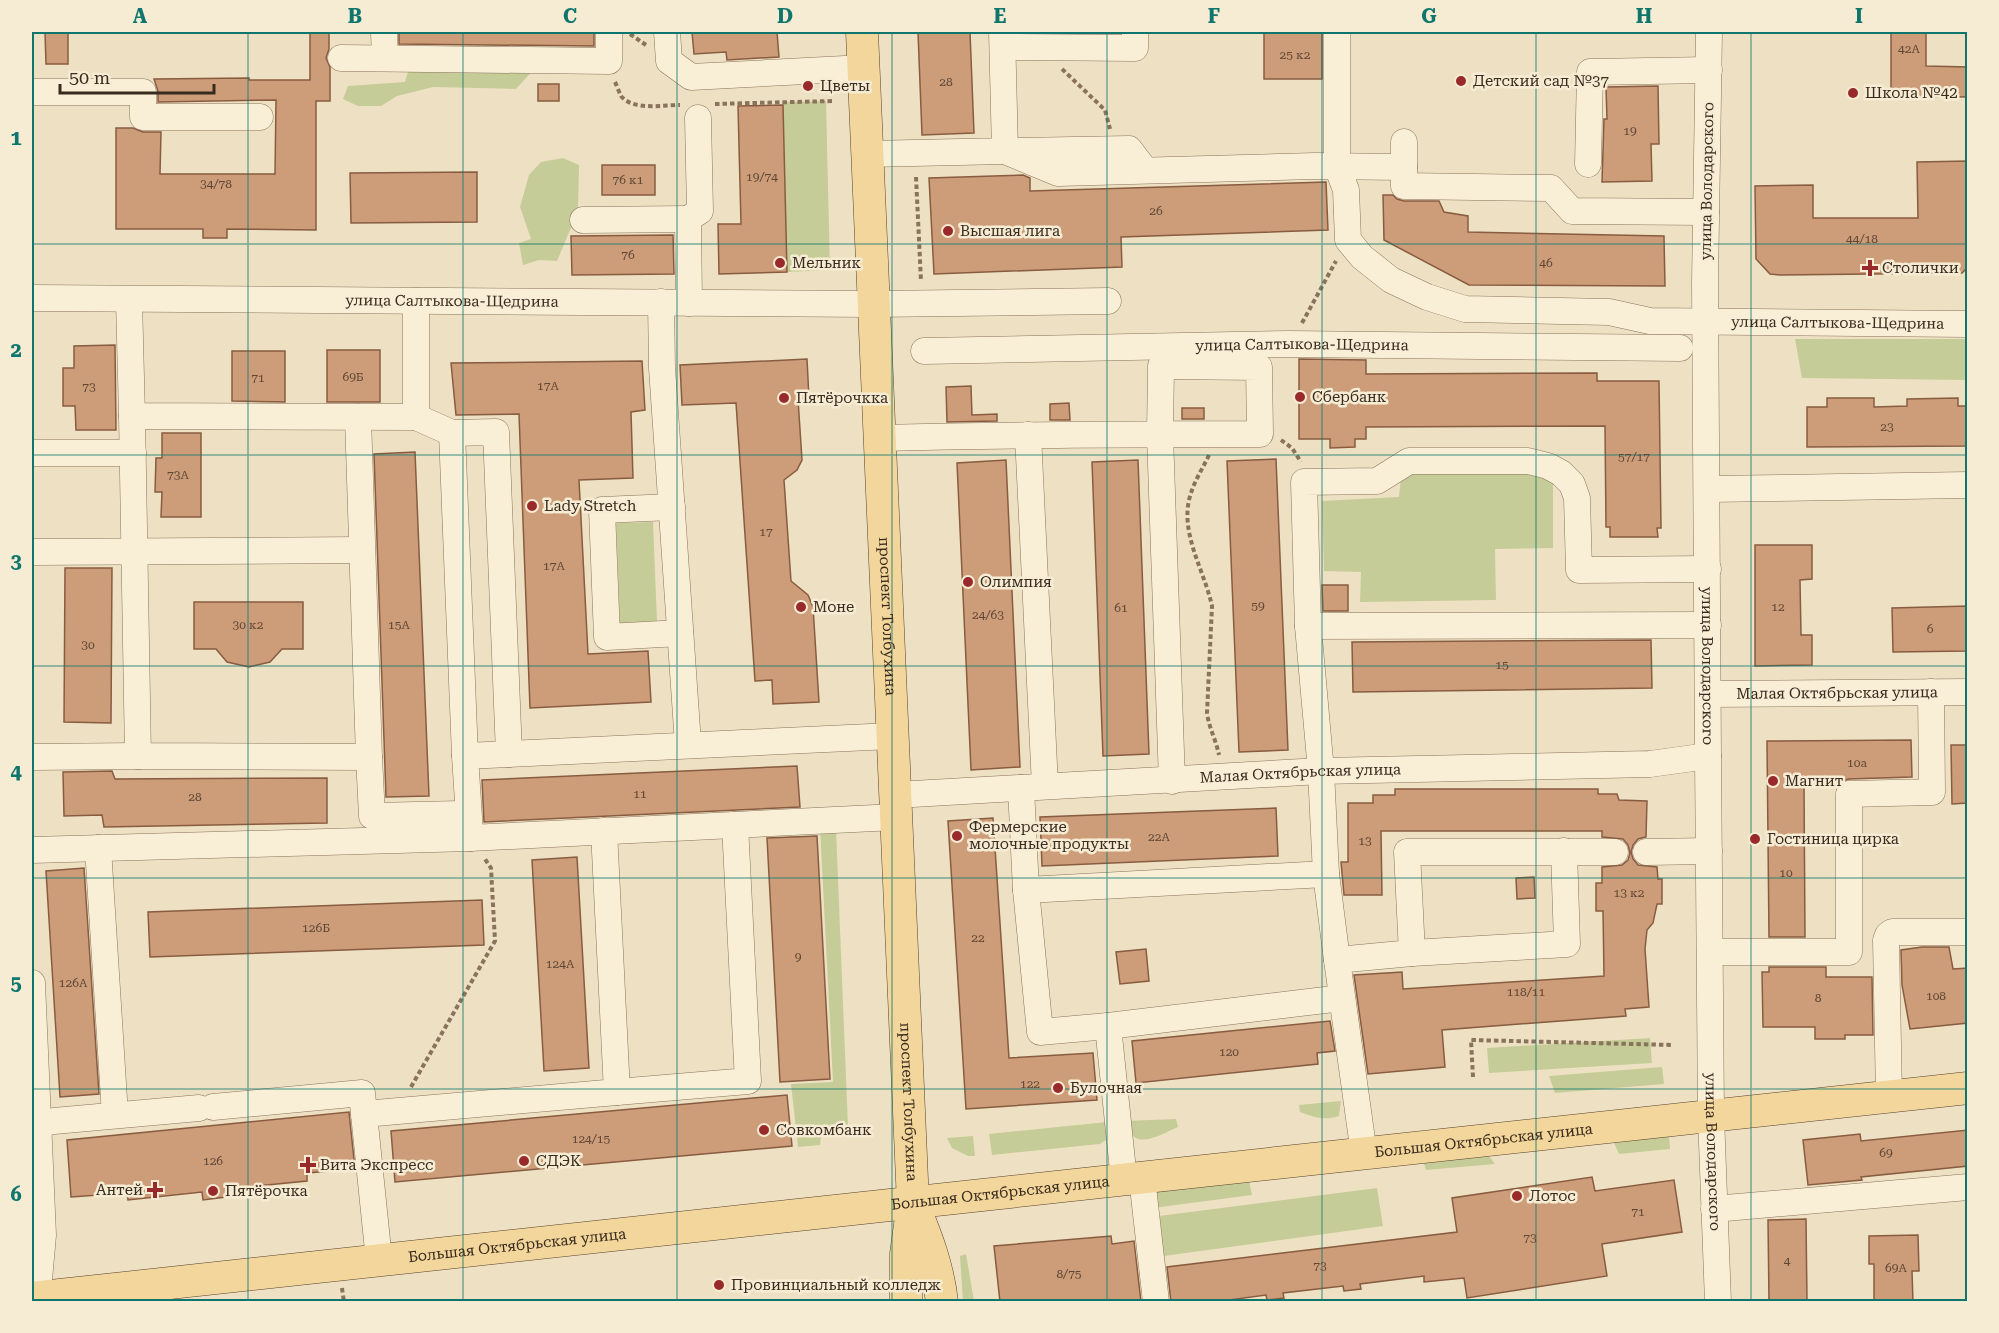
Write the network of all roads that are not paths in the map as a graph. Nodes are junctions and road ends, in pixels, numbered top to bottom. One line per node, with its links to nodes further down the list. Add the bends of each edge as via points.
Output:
1 (384, 32): 11 (street)
2 (609, 32): 11 (street, via 609,61)
3 (667, 32): 12 (street, via 669,61 691,77)
4 (862, 32): 12 (main road, проспект Толбухина)
5 (1135, 32): 8 (street, via 1134,48)
6 (1337, 32): 20 (street)
7 (1709, 32): 13 (street, улица Володарского)
8 (1067, 39): 9 (street, via 1037,46)
9 (1003, 40): 17 (street)
10 (341, 58): 11 (street)
11 (385, 58)
12 (864, 68): 18 (main road, проспект Толбухина)
13 (1709, 70): 19 (street, via 1590,72); 22 (street, улица Володарского)
14 (32, 93): 15 (street, via 143,93 143,117)
15 (260, 117)
16 (698, 118): 23 (street, via 700,211)
17 (1005, 151): 18 (street); 21 (street, via 1058,172); 21 (street, via 1129,149)
18 (868, 154): 31 (main road, проспект Толбухина)
19 (1588, 164)
20 (1337, 166): 21 (street); 22 (street, via 1404,155 1404,186 1551,188 1572,211); 32 (street, улица Салтыкова-Щедрина, via 1346,190 1348,240 1391,280 1427,297 1465,309 1609,312 1650,321)
21 (1145, 170)
22 (1706, 212): 32 (street, улица Володарского)
23 (688, 219): 24 (street); 30 (street)
24 (583, 220)
25 (32, 298): 26 (street, улица Салтыкова-Щедрина)
26 (129, 300): 27 (street, улица Салтыкова-Щедрина); 36 (street)
27 (416, 301): 29 (street, улица Салтыкова-Щедрина); 38 (street)
28 (1108, 301): 31 (street, улица Салтыкова-Щедрина)
29 (661, 302): 30 (street, улица Салтыкова-Щедрина); 47 (street)
30 (689, 303): 31 (street, улица Салтыкова-Щедрина)
31 (874, 304): 42 (main road, проспект Толбухина)
32 (1706, 323): 33 (street, улица Салтыкова-Щедрина); 46 (street, улица Володарского)
33 (1968, 324)
34 (1680, 348): 35 (street, улица Салтыкова-Щедрина, via 1289,344)
35 (924, 351)
36 (132, 416): 37 (street); 44 (street)
37 (358, 417): 38 (street); 48 (street)
38 (416, 417): 39 (street)
39 (452, 433): 60 (street, via 496,432); 62 (street)
40 (1028, 435): 41 (street); 42 (street); 68 (street)
41 (1160, 435): 41 (street, via 1161,366 1259,367 1260,434); 67 (street)
42 (880, 438): 58 (main road, проспект Толбухина)
43 (32, 453): 44 (street)
44 (133, 453): 49 (street)
45 (1968, 485): 46 (street)
46 (1707, 489): 51 (street, улица Володарского)
47 (672, 507): 54 (street); 54 (street, via 602,510 607,637)
48 (362, 550): 49 (street); 65 (street)
49 (134, 551): 50 (street); 61 (street)
50 (32, 552)
51 (1708, 569): 52 (street, улица Володарского); 53 (street, via 1578,570 1577,498 1572,484 1561,473 1528,461 1409,461 1377,481 1304,482)
52 (1708, 625): 53 (street); 57 (street, улица Володарского)
53 (1308, 626): 66 (street)
54 (680, 633): 59 (street)
55 (1931, 692): 56 (street, Малая Октябрьская улица); 57 (street, Малая Октябрьская улица); 82 (street, via 1932,792 1849,794 1849,952)
56 (1968, 692)
57 (1708, 694): 63 (street, улица Володарского)
58 (892, 736): 59 (street); 69 (main road, проспект Толбухина)
59 (688, 744): 60 (street)
60 (509, 754): 62 (street)
61 (138, 756): 64 (street); 65 (street)
62 (465, 756): 72 (street)
63 (1708, 756): 66 (street, Малая Октябрьская улица, via 1650,764); 76 (street, улица Володарского)
64 (32, 757)
65 (369, 757): 72 (street, via 372,816 461,813)
66 (1321, 771): 67 (street, Малая Октябрьская улица); 79 (street)
67 (1173, 781): 68 (street, Малая Октябрьская улица)
68 (1033, 787): 69 (street, Малая Октябрьская улица); 80 (street)
69 (895, 806): 70 (street, Малая Октябрьская улица); 98 (main road, проспект Толбухина)
70 (735, 825): 71 (street, Малая Октябрьская улица); 89 (street, via 748,1082)
71 (604, 831): 72 (street, Малая Октябрьская улица); 89 (street)
72 (470, 838): 73 (street, Малая Октябрьская улица)
73 (98, 848): 74 (street, Малая Октябрьская улица); 93 (street)
74 (32, 849)
75 (1564, 851): 77 (street); 83 (street, via 1567,944); 83 (street, via 1407,852)
76 (1709, 851): 78 (street); 82 (street, улица Володарского)
77 (1615, 852)
78 (1646, 852)
79 (1326, 874): 80 (street); 84 (street)
80 (1026, 890): 87 (street, via 1040,1032)
81 (1968, 932): 90 (street, via 1888,935)
82 (1710, 952): 94 (street, улица Володарского)
83 (1412, 953): 84 (street)
84 (1337, 960): 86 (street)
85 (32, 983): 91 (street)
86 (1342, 998): 87 (street); 95 (street)
87 (1108, 1026): 96 (street)
88 (1968, 1088): 90 (main road, Большая Октябрьская улица)
89 (617, 1092): 92 (street)
90 (1889, 1097): 94 (main road, Большая Октябрьская улица)
91 (35, 1108): 93 (street, via 54,1121); 101 (street, via 43,1235)
92 (364, 1114): 93 (street, via 362,1093); 100 (street)
93 (115, 1115)
94 (1711, 1116): 95 (main road, Большая Октябрьская улица); 99 (street, улица Володарского)
95 (1364, 1154): 96 (main road, Большая Октябрьская улица)
96 (1133, 1179): 98 (main road, Большая Октябрьская улица); 104 (street)
97 (1968, 1187): 99 (street)
98 (913, 1203): 100 (main road, Большая Октябрьская улица); 102 (main road, проспект Толбухина, via 906,1254); 103 (main road, проспект Толбухина, via 932,1251)
99 (1714, 1209): 105 (street, улица Володарского)
100 (379, 1260): 101 (main road, Большая Октябрьская улица)
101 (36, 1299)
102 (906, 1302)
103 (942, 1302)
104 (1156, 1302)
105 (1718, 1302)

